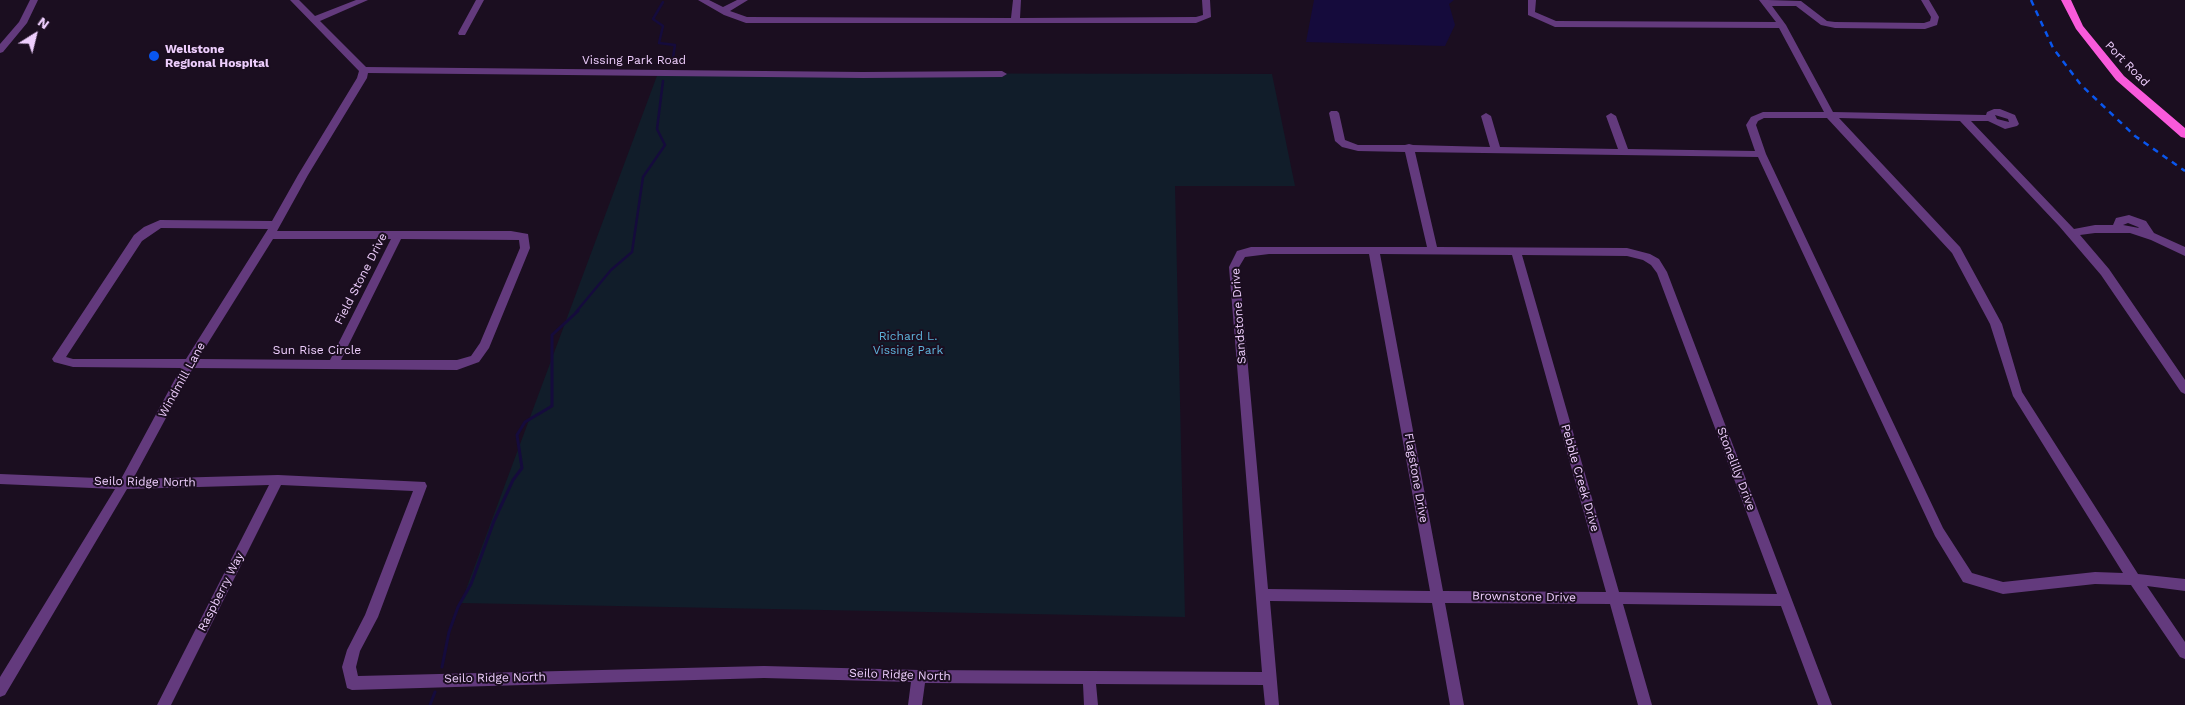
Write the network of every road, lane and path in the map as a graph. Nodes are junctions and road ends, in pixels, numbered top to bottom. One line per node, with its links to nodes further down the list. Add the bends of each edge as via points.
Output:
1 (34, 0): 19 (street, via 23,23)
2 (294, 0): 15 (street)
3 (364, 0): 15 (street)
4 (480, 0): 18 (street)
5 (702, 0): 14 (street)
6 (744, 0): 14 (street)
7 (1017, 0): 16 (street)
8 (1206, 0): 16 (street, via 1207,17 1196,20)
9 (1532, 0): 17 (street, via 1531,13 1555,24)
10 (1925, 0): 13 (street, via 1935,17 1934,23 1925,26 1824,23)
11 (2066, 0): 28 (main road, Port Road, via 2079,27 2120,78)
12 (1765, 2): 13 (street); 17 (street)
13 (1797, 2)
14 (723, 11): 16 (street, via 746,20)
15 (314, 20): 20 (street)
16 (1015, 21)
17 (1782, 25): 23 (street)
18 (462, 33)
19 (0, 50)
20 (364, 70): 21 (street, Vissing Park Road); 33 (street, Windmill Lane)
21 (1002, 74)
22 (1334, 113): 29 (street, via 1340,141 1345,145 1358,148)
23 (1830, 115): 26 (street); 32 (street, via 1763,115 1754,119 1751,125); 47 (street, via 1956,250 1996,324 2017,393)
24 (1486, 116): 30 (street)
25 (1611, 116): 31 (street)
26 (1963, 118): 27 (street); 34 (street)
27 (1991, 118)
28 (2185, 134)
29 (1409, 147): 30 (street); 37 (street)
30 (1496, 150): 31 (street)
31 (1624, 152): 32 (street)
32 (1761, 154): 47 (street, via 1939,532 1968,578 2003,588 2095,578)
33 (272, 230): 35 (street, Sun Rise Circle); 42 (street, Windmill Lane); 42 (street, Sun Rise Circle, via 160,224 148,230 138,238 58,359 73,363)
34 (2071, 233): 40 (street, via 2130,229); 43 (street, via 2127,302)
35 (398, 235): 41 (street, Field Stone Drive); 41 (street, Sun Rise Circle, via 511,235 524,237 525,248 485,345 475,359 458,365)
36 (1374, 251): 37 (street, Sandstone Drive); 49 (street, Sandstone Drive, via 1252,250 1236,260 1234,267); 50 (street, Flagstone Drive)
37 (1433, 251): 38 (street, Sandstone Drive)
38 (1516, 252): 39 (street, Sandstone Drive); 51 (street, Pebble Creek Drive)
39 (1627, 252): 52 (street, Stonelilly Drive, via 1656,262 1662,272)
40 (2185, 252)
41 (334, 363): 42 (street, Sun Rise Circle)
42 (189, 364): 46 (street, Windmill Lane)
43 (2185, 389)
44 (0, 479): 46 (street, Seilo Ridge North)
45 (278, 480): 46 (street, Seilo Ridge North); 54 (street, Seilo Ridge North, via 421,486 371,617 354,650 349,666 352,683 764,672); 58 (street, Raspberry Way)
46 (124, 484): 57 (street, Windmill Lane)
47 (2134, 579): 48 (street); 53 (street)
48 (2185, 586)
49 (1263, 595): 50 (street, Brownstone Drive); 56 (street, Sandstone Drive)
50 (1437, 596): 51 (street, Brownstone Drive); 62 (street, Flagstone Drive)
51 (1614, 598): 52 (street, Brownstone Drive); 63 (street, Pebble Creek Drive)
52 (1785, 600): 64 (street, Stonelilly Drive)
53 (2185, 653)
54 (919, 676): 55 (street, Seilo Ridge North); 59 (street)
55 (1089, 679): 56 (street, Seilo Ridge North); 60 (street)
56 (1270, 679): 61 (street, Sandstone Drive)
57 (0, 690)
58 (164, 705)
59 (915, 705)
60 (1091, 705)
61 (1272, 705)
62 (1457, 705)
63 (1645, 705)
64 (1825, 705)

